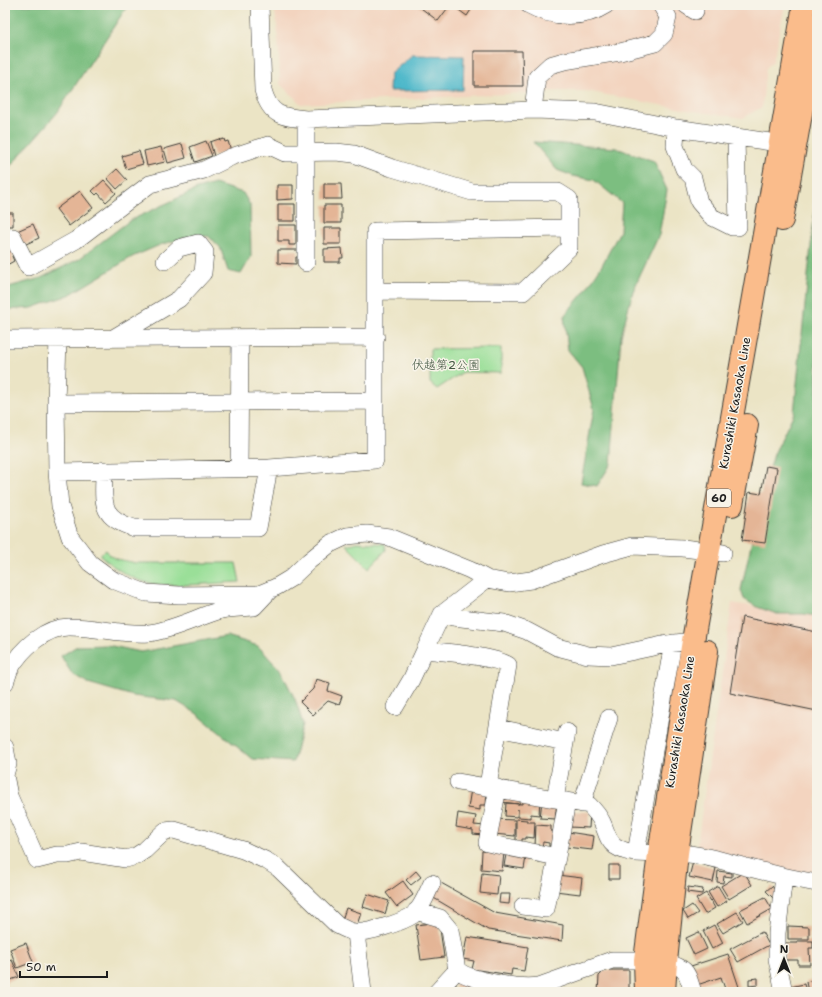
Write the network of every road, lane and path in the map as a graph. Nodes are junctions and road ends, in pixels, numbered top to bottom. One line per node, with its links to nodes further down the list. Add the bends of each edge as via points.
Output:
1 (260, 5): 8 (street, via 263,90 266,100 271,109 285,118)
2 (529, 5): 3 (street, via 554,15 567,15 584,14)
3 (606, 5)
4 (661, 5): 7 (street, via 668,17 664,34 655,43 620,52 564,60 550,65 537,77)
5 (804, 5): 11 (main road, Kurashiki Kasaoka Line / 60)
6 (817, 24): 11 (main road, Kurashiki Kasaoka Line / 60)
7 (533, 110): 8 (street); 9 (street, via 595,112)
8 (306, 119): 12 (street)
9 (676, 128): 10 (street); 10 (street, via 675,146 684,168 693,178 699,202 712,217 732,227 738,227)
10 (736, 137): 11 (street)
11 (788, 145): 30 (main road, Kurashiki Kasaoka Line / 60, via 739,472)
12 (307, 153): 13 (street, via 354,154 472,192 558,192 569,200); 14 (street, via 285,153 268,146 231,157 204,170 150,184 76,240 28,267); 16 (street)
13 (569, 228): 17 (street, via 569,248 523,292); 17 (street, via 375,231)
14 (13, 237)
15 (165, 261): 19 (street, via 179,248 198,242 205,252 203,273 179,299)
16 (306, 263)
17 (376, 291): 18 (street)
18 (376, 337): 20 (street); 24 (street)
19 (113, 338): 20 (street); 22 (street)
20 (240, 338): 23 (street)
21 (5, 339): 22 (street)
22 (58, 339): 25 (street)
23 (238, 401): 24 (street); 25 (street); 26 (street)
24 (375, 401): 27 (street, via 375,460)
25 (56, 403): 29 (street)
26 (239, 468): 27 (street); 28 (street)
27 (269, 468): 28 (street, via 258,528 126,526 109,514 104,505)
28 (104, 470): 29 (street)
29 (57, 472): 32 (street, via 60,506 70,537 90,563 113,580 146,593 259,594)
30 (716, 552): 31 (street, via 632,546 531,580 509,583); 34 (main road, Kurashiki Kasaoka Line / 60); 46 (main road, Kurashiki Kasaoka Line / 60, via 706,655)
31 (488, 579): 32 (street, via 389,537 367,534 347,536 330,544 291,578); 33 (street)
32 (270, 590): 36 (street, via 254,606 222,610 149,633 68,627 54,630 35,639 25,649 10,669)
33 (442, 614): 34 (street, via 504,623 527,631 557,647 588,655 612,656); 35 (street)
34 (683, 642): 45 (street); 46 (main road, Kurashiki Kasaoka Line / 60)
35 (424, 650): 37 (street, via 411,680); 39 (street, via 489,659 508,665)
36 (5, 683)
37 (395, 707)
38 (609, 718): 44 (street)
39 (498, 728): 43 (street); 44 (street, via 566,737)
40 (5, 747): 41 (street, via 8,764)
41 (5, 775): 53 (street, via 10,796 37,860 81,852 126,859 145,850 165,831 174,830 243,850 267,861 278,868 337,925)
42 (458, 782): 43 (street)
43 (493, 787): 44 (street); 47 (street, via 487,842)
44 (568, 802): 45 (street, via 589,805 596,812 613,845 626,852); 47 (street)
45 (636, 853): 46 (street)
46 (668, 854): 48 (street, via 702,856); 54 (main road, Kurashiki Kasaoka Line / 60)
47 (557, 857): 51 (street, via 546,909)
48 (784, 877): 50 (street); 61 (street, via 777,933 777,959)
49 (432, 883): 52 (street)
50 (817, 883)
51 (523, 906)
52 (416, 911): 53 (street, via 403,920); 55 (street, via 440,918 450,930)
53 (356, 933): 56 (street)
54 (655, 961): 55 (street, via 612,960 530,987 506,985 464,975); 58 (main road, Kurashiki Kasaoka Line / 60); 59 (main road, Kurashiki Kasaoka Line / 60); 60 (street, via 680,967 687,973)
55 (457, 970): 57 (street)
56 (363, 992)
57 (438, 992)
58 (646, 992)
59 (664, 992)
60 (693, 992)
61 (784, 992)

